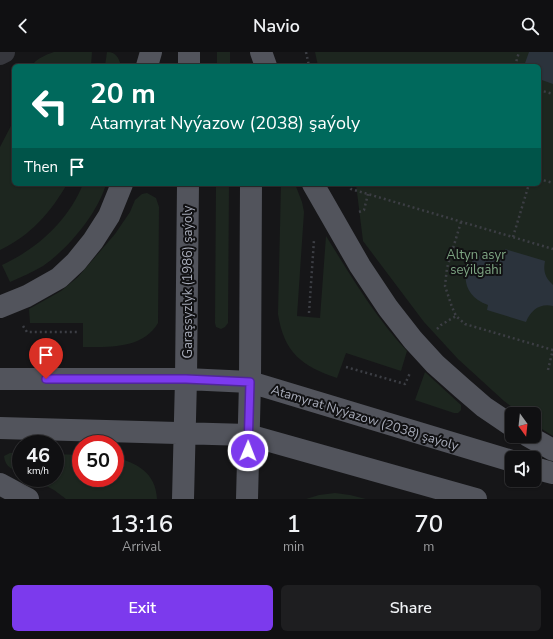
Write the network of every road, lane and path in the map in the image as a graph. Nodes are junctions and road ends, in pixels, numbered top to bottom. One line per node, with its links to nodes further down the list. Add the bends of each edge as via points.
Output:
1 (4, 52): 8 (lane)
2 (151, 52): 9 (main road)
3 (189, 52): 10 (main road)
4 (252, 52): 11 (main road)
5 (261, 52): 12 (main road)
6 (306, 52): 13 (path)
7 (519, 52): 14 (path)
8 (0, 54)
9 (148, 64)
10 (189, 64)
11 (252, 64)
12 (265, 64)
13 (309, 64)
14 (516, 64)
15 (541, 91): 16 (path)
16 (553, 94)
17 (541, 180): 18 (path)
18 (553, 183)
19 (121, 186): 31 (main road, via 109,216 76,262 59,278 27,296)
20 (188, 186): 41 (main road, Garaşsyzlyk (1986) şaýoly)
21 (251, 186): 42 (main road)
22 (314, 186): 44 (main road, via 360,266 413,340 462,388)
23 (349, 186): 25 (path, via 350,189)
24 (528, 186): 28 (path)
25 (368, 194): 26 (path, via 364,210); 27 (path)
26 (357, 213)
27 (461, 222): 28 (path); 33 (path, via 445,276 447,291)
28 (513, 237): 29 (path)
29 (553, 249)
30 (313, 260): 32 (path)
31 (0, 307)
32 (309, 314)
33 (456, 316): 36 (path, via 441,324); 37 (path, via 465,324)
34 (27, 332): 35 (path)
35 (79, 332)
36 (434, 332)
37 (553, 350): 39 (path)
38 (346, 367): 43 (path)
39 (548, 370)
40 (0, 379): 41 (main road, Atamyrat Nyýazow (2038) şaýoly)
41 (186, 379): 42 (main road, Atamyrat Nyýazow (2038) şaýoly); 46 (main road, Garaşsyzlyk (1986) şaýoly)
42 (250, 382): 47 (main road); 50 (main road, Atamyrat Nyýazow (2038) şaýoly)
43 (398, 382)
44 (505, 421)
45 (0, 428): 46 (main road)
46 (184, 433): 47 (main road); 55 (main road, Garaşsyzlyk (1986) şaýoly)
47 (248, 435): 56 (main road); 57 (main road)
48 (540, 443): 49 (main road)
49 (553, 450)
50 (505, 459)
51 (541, 470): 52 (main road)
52 (553, 473)
53 (0, 484): 54 (main road)
54 (28, 499)
55 (183, 499)
56 (247, 499)
57 (476, 499)

